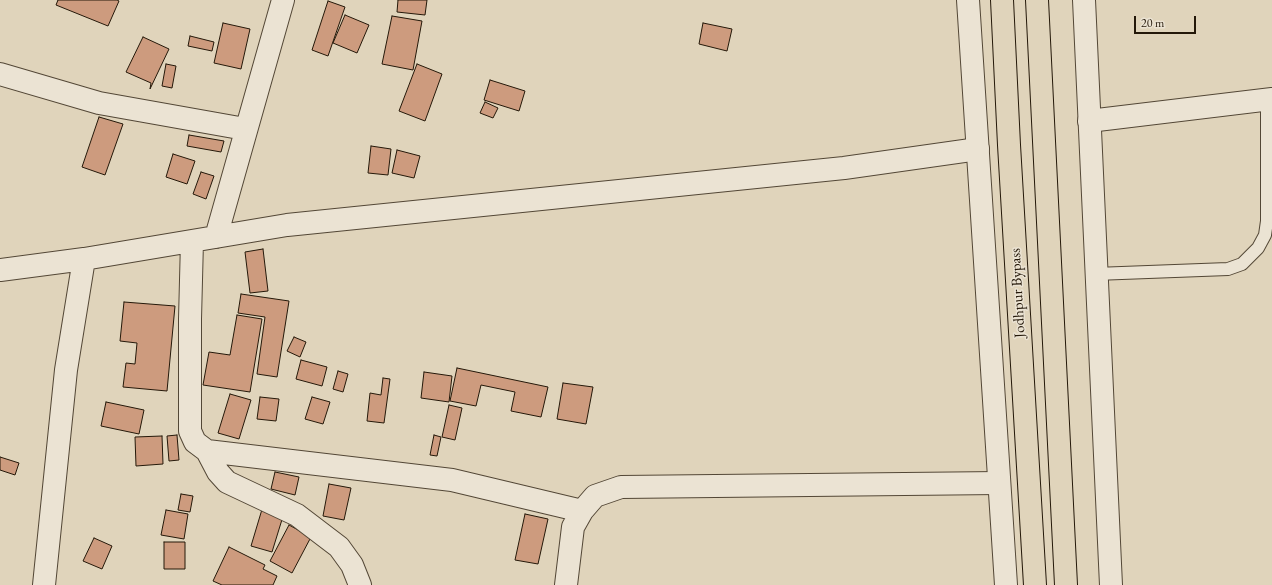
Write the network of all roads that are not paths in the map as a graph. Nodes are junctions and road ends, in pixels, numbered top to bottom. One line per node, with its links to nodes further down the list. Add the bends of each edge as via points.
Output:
1 (283, 0): 9 (street)
2 (968, 0): 10 (street)
3 (1002, 0): 24 (highway, Jodhpur Bypass)
4 (1037, 0): 25 (highway)
5 (1084, 0): 8 (street)
6 (0, 74): 9 (street, via 99,103)
7 (1269, 100): 8 (street); 11 (lane)
8 (1089, 121): 16 (street)
9 (246, 129): 12 (street)
10 (978, 149): 12 (street, via 836,169 286,225); 18 (street)
11 (1270, 151): 16 (lane, via 1265,235 1258,248 1242,264 1228,269)
12 (216, 237): 13 (street)
13 (192, 242): 14 (street); 17 (street, via 190,431 195,442)
14 (84, 259): 15 (street); 20 (street, via 66,370)
15 (0, 270)
16 (1095, 274): 26 (street)
17 (207, 450): 19 (street, via 452,480); 21 (street, via 218,472 227,482 297,515 339,547 352,565)
18 (999, 483): 19 (street, via 621,487 595,496); 23 (street)
19 (582, 511): 22 (street, via 574,527)
20 (44, 585)
21 (360, 585)
22 (566, 585)
23 (1006, 585)
24 (1035, 585)
25 (1066, 585)
26 (1111, 585)

